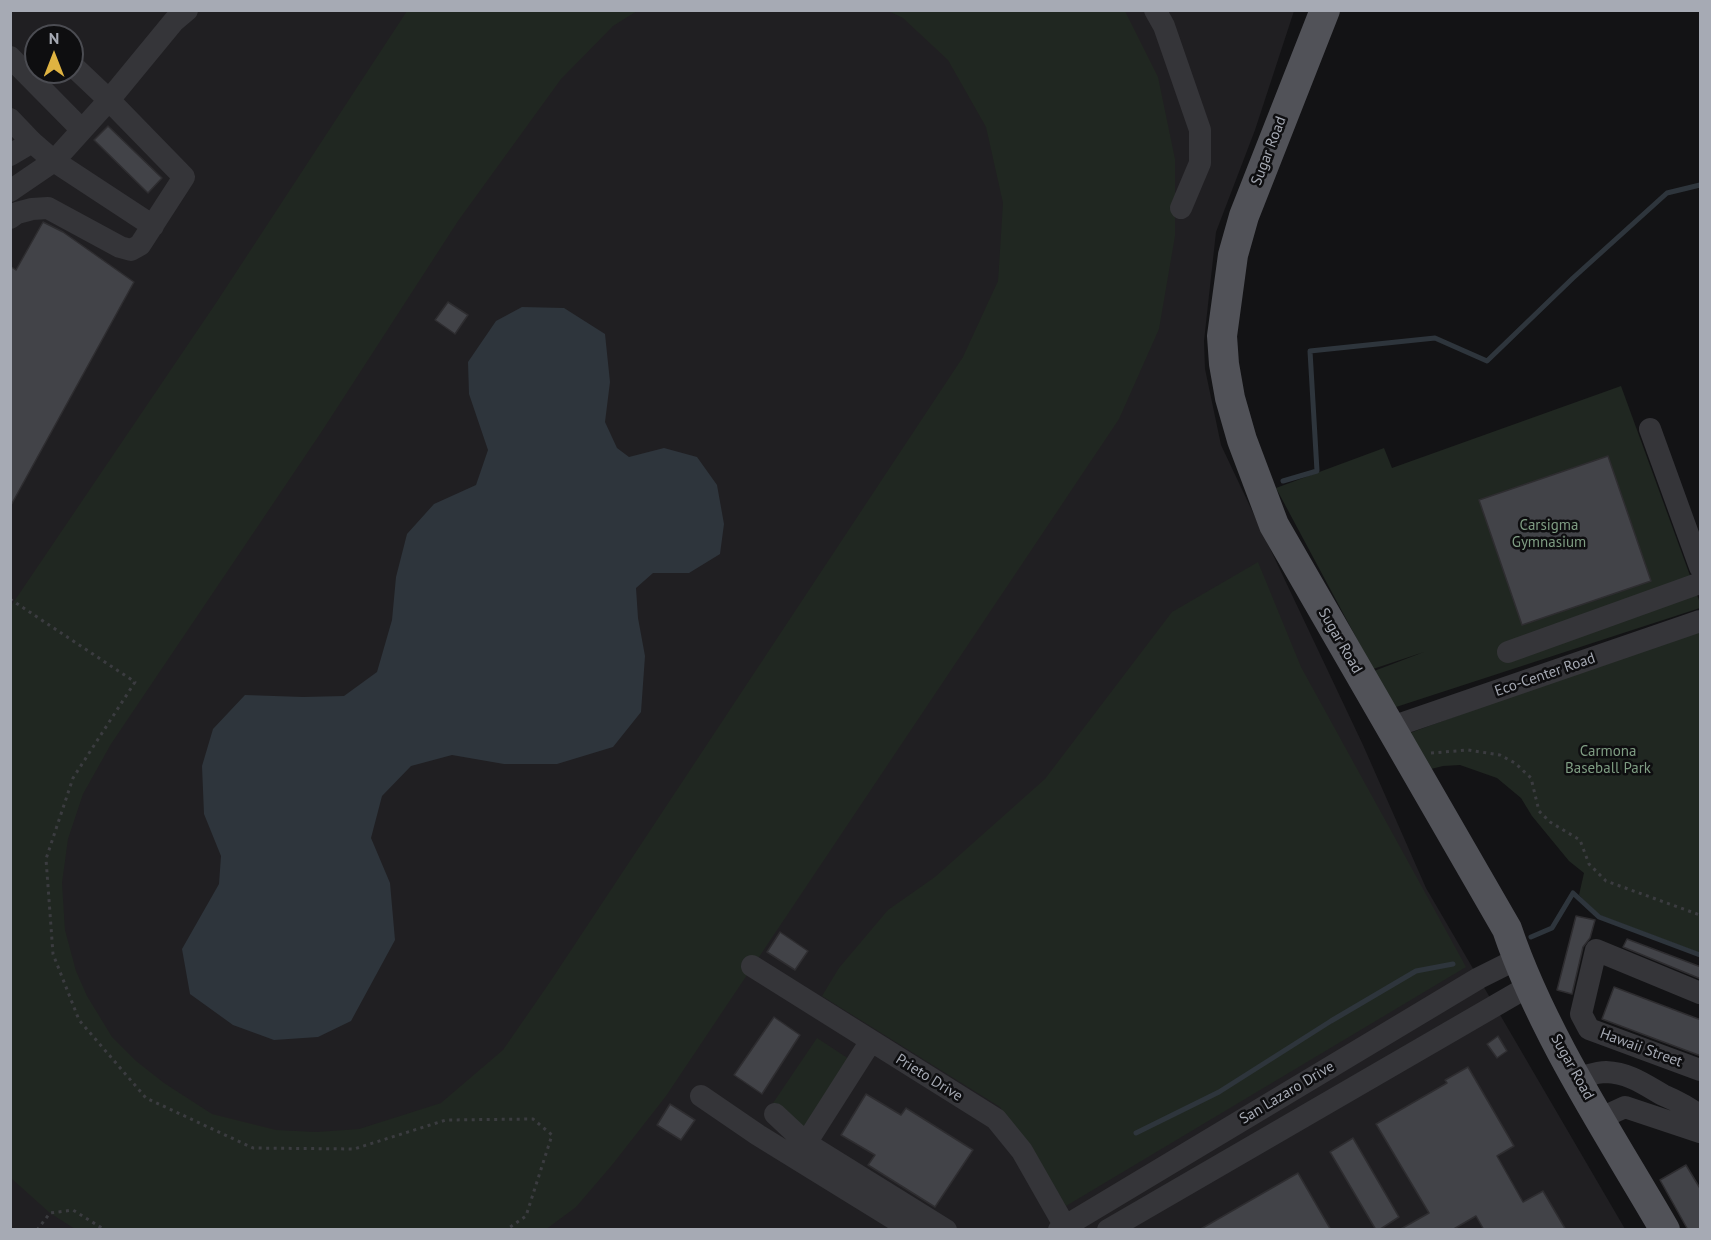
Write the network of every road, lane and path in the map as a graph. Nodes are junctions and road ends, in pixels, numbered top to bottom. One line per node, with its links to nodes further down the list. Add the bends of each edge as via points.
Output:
1 (187, 10): 6 (street)
2 (1155, 10): 13 (street, via 1200,130 1200,163)
3 (1324, 10): 22 (main road, Sugar Road, via 1244,216 1225,309 1224,364 1242,440 1274,525)
4 (10, 57): 8 (street)
5 (84, 76): 6 (street)
6 (110, 100): 8 (street); 15 (street, via 184,177)
7 (10, 119): 9 (street)
8 (82, 130): 11 (street)
9 (32, 142): 10 (street); 11 (street)
10 (10, 155)
11 (54, 161): 12 (street); 15 (street)
12 (10, 191)
13 (1181, 208)
14 (10, 218): 15 (street, via 32,209 48,208 131,250 140,245)
15 (153, 226)
16 (1650, 429): 17 (street)
17 (1701, 567)
18 (1701, 583): 21 (street)
19 (10, 599): 43 (path, via 135,682 73,778 46,859 53,954 79,1020 146,1098 254,1148 354,1149 446,1120 533,1119 552,1136 526,1216)
20 (1701, 621): 22 (street, Eco-Center Road)
21 (1508, 652)
22 (1389, 728): 23 (main road, Sugar Road)
23 (1408, 758): 24 (path, via 1468,750 1500,755 1515,763 1531,778 1539,811 1580,840 1589,864 1606,882); 25 (main road, Sugar Road, via 1507,929)
24 (1701, 915)
25 (1517, 959): 27 (main road, Sugar Road); 40 (street, San Lazaro Drive, via 1479,978)
26 (752, 966): 29 (street, Prieto Drive)
27 (1529, 986): 31 (main road, Sugar Road); 46 (street, San Lazaro Drive)
28 (1701, 993): 30 (street, Hawaii Street, via 1596,950 1581,1014 1589,1029)
29 (871, 1041): 39 (street); 40 (street, Prieto Drive, via 996,1119 1022,1151)
30 (1701, 1070)
31 (1577, 1078): 33 (street, via 1605,1072 1627,1076); 36 (main road, Sugar Road)
32 (701, 1096): 44 (street)
33 (1668, 1097): 35 (street); 37 (street)
34 (775, 1114): 39 (street)
35 (1701, 1116)
36 (1601, 1118): 37 (street, via 1625,1107); 47 (main road, Sugar Road)
37 (1660, 1120): 38 (street)
38 (1701, 1132)
39 (806, 1143): 45 (street)
40 (1064, 1228)
41 (37, 1230): 42 (path, via 50,1213 73,1210)
42 (105, 1230)
43 (506, 1230)
44 (912, 1230)
45 (946, 1230)
46 (1107, 1230)
47 (1665, 1230)

